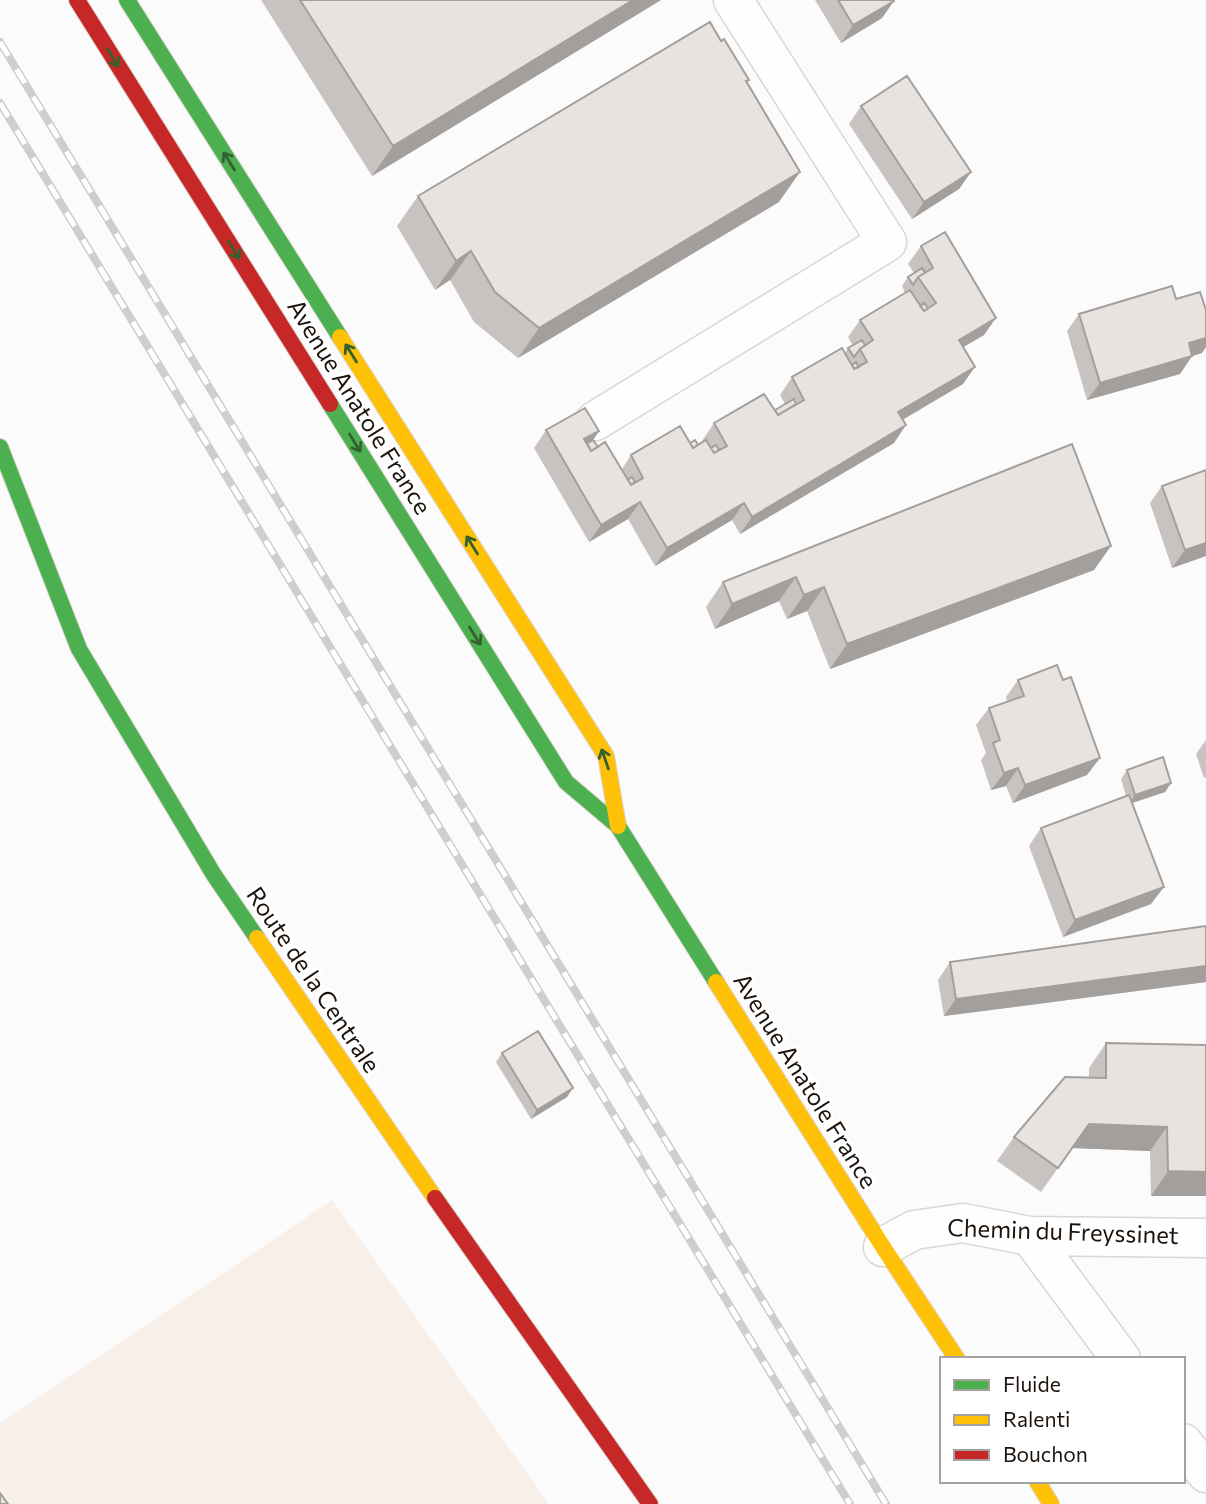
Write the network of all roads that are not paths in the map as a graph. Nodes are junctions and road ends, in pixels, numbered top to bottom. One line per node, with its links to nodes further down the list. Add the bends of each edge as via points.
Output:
1 (77, 0): 6 (main road, Avenue Anatole France, one-way to 6, via 170,138 566,782)
2 (127, 0): 6 (main road, Avenue Anatole France, one-way to 2, via 606,756 198,122)
3 (733, 0): 4 (street, via 887,242)
4 (594, 421)
5 (0, 447): 15 (main road, Route de la Centrale, via 79,649 214,875)
6 (618, 825): 9 (main road, Avenue Anatole France)
7 (1030, 1236): 8 (street, Chemin du Freyssinet); 9 (street, Chemin du Freyssinet, via 963,1223 915,1230); 11 (street)
8 (1206, 1238)
9 (883, 1247): 10 (main road, Avenue Anatole France)
10 (956, 1357)
11 (1120, 1357)
12 (1185, 1446): 13 (street)
13 (1206, 1474)
14 (1038, 1483): 16 (main road)
15 (650, 1504)
16 (1051, 1504)

